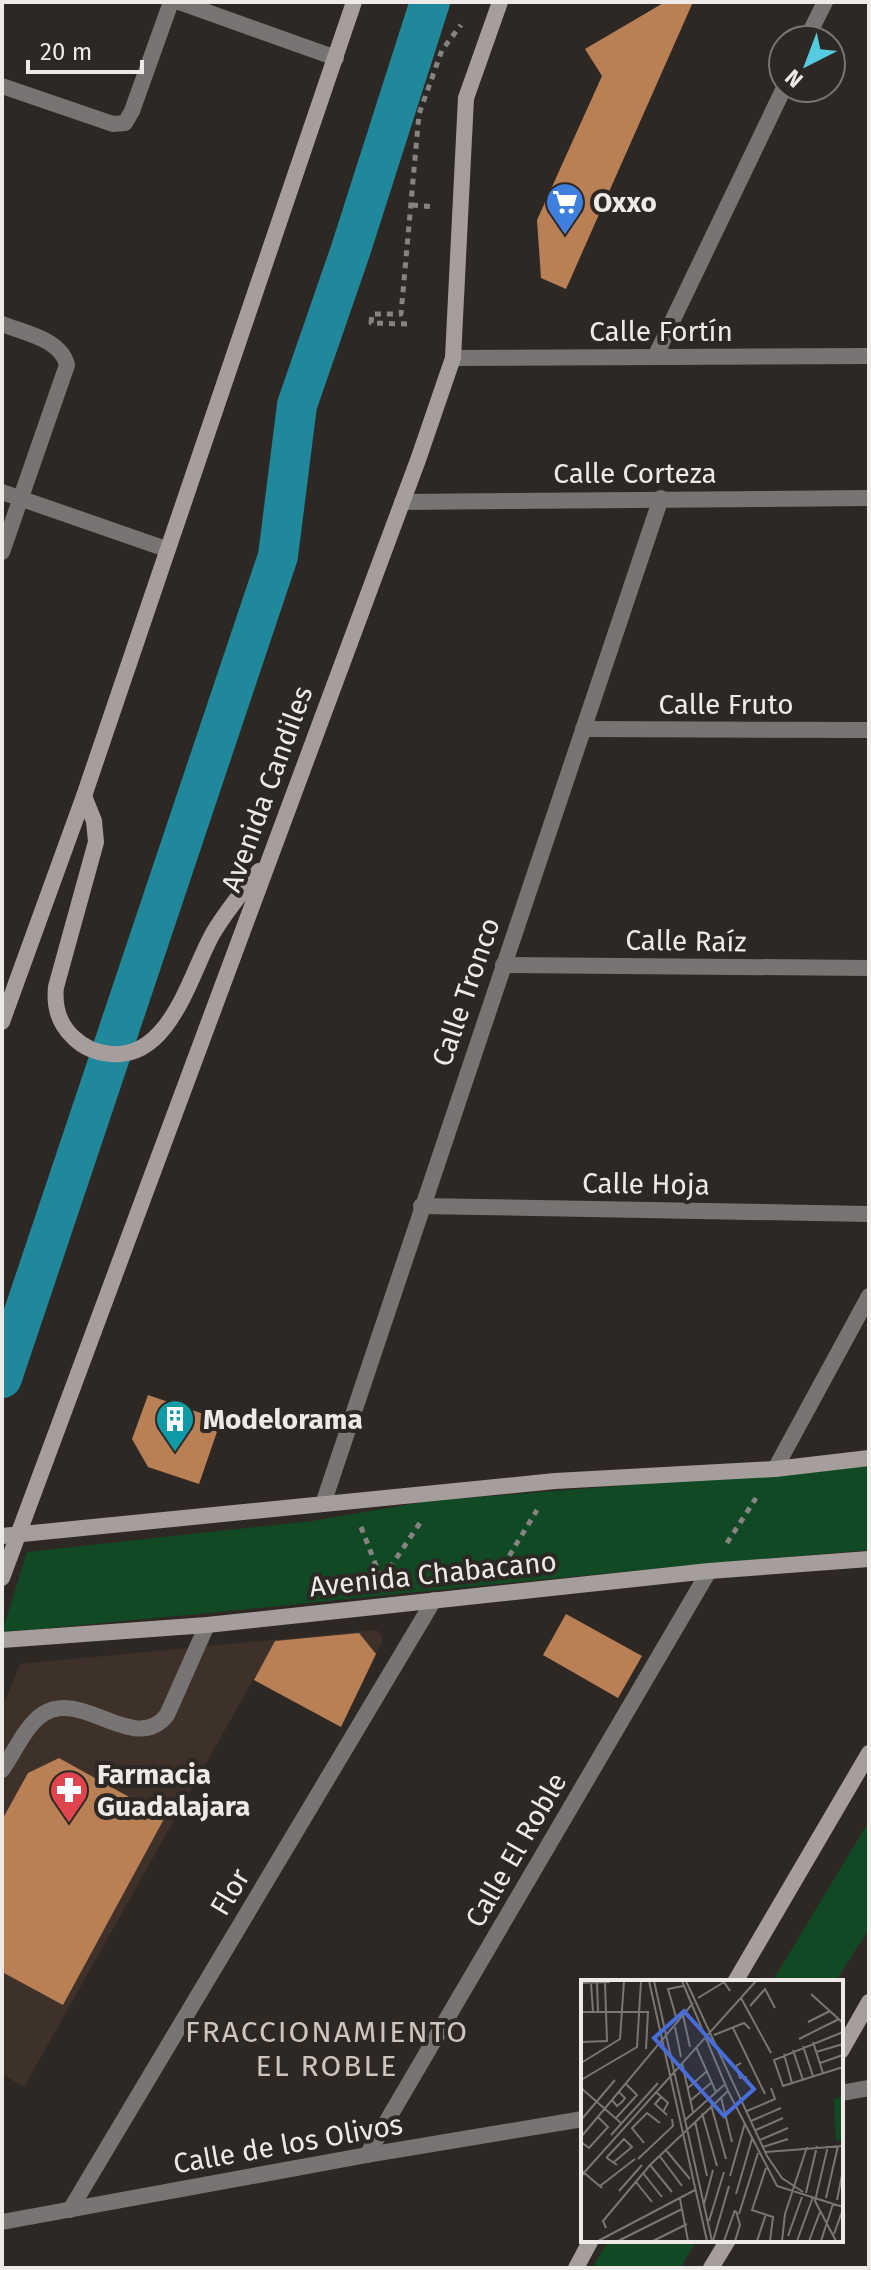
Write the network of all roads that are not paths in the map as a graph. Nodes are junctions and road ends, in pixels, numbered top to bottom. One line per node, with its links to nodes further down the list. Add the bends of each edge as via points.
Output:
1 (171, 2): 8 (street, via 125,123 113,124)
2 (179, 2): 7 (street)
3 (354, 2): 7 (main road)
4 (500, 2): 13 (main road, Avenida Candiles, via 466,98)
5 (825, 2): 6 (street)
6 (814, 24)
7 (336, 58): 19 (main road)
8 (2, 86)
9 (776, 104): 12 (street)
10 (2, 324): 17 (street, via 51,343 67,365)
11 (869, 356): 12 (street, Calle Fortín)
12 (655, 357): 13 (street, Calle Fortín)
13 (453, 358): 18 (main road, Avenida Candiles)
14 (2, 492): 17 (street)
15 (661, 498): 16 (street, Calle Corteza); 18 (street, Calle Corteza); 21 (street, Calle Tronco)
16 (869, 498)
17 (21, 499): 19 (street); 20 (street)
18 (402, 502): 24 (main road, Avenida Candiles)
19 (166, 549): 23 (main road)
20 (2, 552)
21 (583, 729): 22 (street, Calle Fruto); 25 (street, Calle Tronco)
22 (869, 730)
23 (84, 796): 24 (main road, via 96,842 55,995 58,1015 70,1035 90,1048 122,1055 168,1024 219,924); 27 (main road)
24 (270, 858): 34 (main road, Avenida Candiles)
25 (503, 965): 26 (street, Calle Raíz); 28 (street, Calle Tronco)
26 (869, 968)
27 (2, 1022)
28 (421, 1206): 29 (street, Calle Hoja); 33 (street, Calle Tronco)
29 (869, 1214)
30 (869, 1296): 32 (street)
31 (869, 1458): 32 (main road)
32 (775, 1469): 33 (main road, via 555,1481)
33 (323, 1504): 34 (main road)
34 (10, 1535): 37 (main road, Avenida Candiles)
35 (869, 1559): 36 (main road, Avenida Chabacano)
36 (709, 1571): 38 (main road, Avenida Chabacano); 49 (street, Calle El Roble)
37 (2, 1578)
38 (434, 1600): 39 (main road, Avenida Chabacano); 50 (street, Flor)
39 (207, 1625): 40 (main road, Avenida Chabacano); 42 (street, via 161,1723 141,1730 63,1706 43,1714)
40 (2, 1640)
41 (869, 1753): 43 (main road)
42 (2, 1770)
43 (736, 1980)
44 (869, 2002): 45 (main road)
45 (843, 2048)
46 (869, 2088): 47 (street)
47 (843, 2093)
48 (581, 2119): 49 (street, Calle de los Olivos)
49 (367, 2155): 50 (street, Calle de los Olivos)
50 (70, 2210): 51 (street, Calle de los Olivos)
51 (2, 2222)
52 (590, 2242): 54 (main road)
53 (727, 2242): 55 (main road)
54 (576, 2268)
55 (711, 2268)

